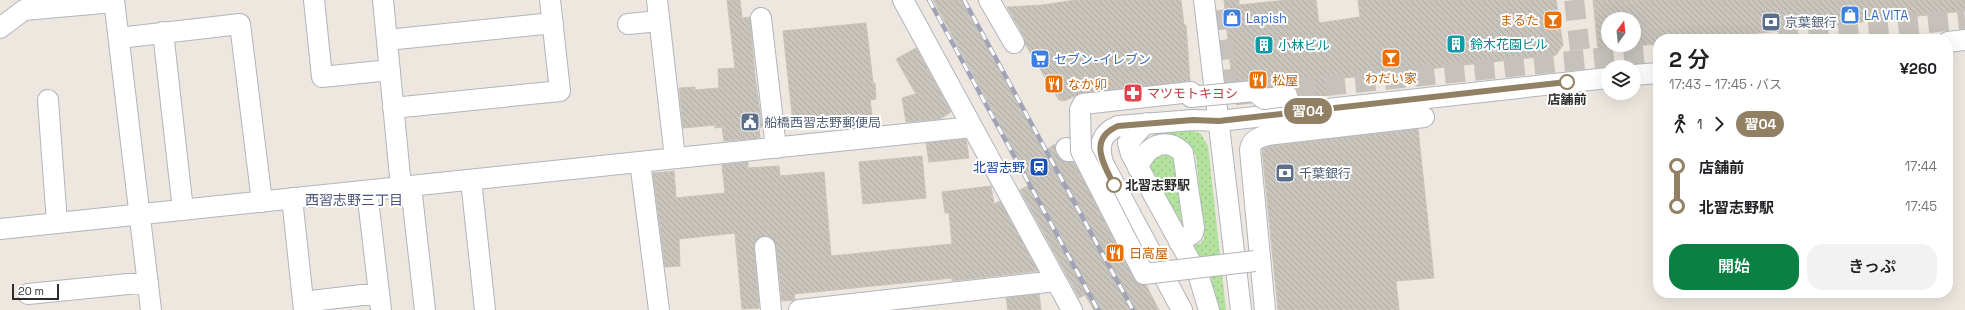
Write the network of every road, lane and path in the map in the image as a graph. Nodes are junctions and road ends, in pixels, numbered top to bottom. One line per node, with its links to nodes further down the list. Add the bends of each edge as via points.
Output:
1 (314, 0): 20 (street, via 322,77)
2 (383, 0): 16 (street)
3 (550, 0): 11 (street)
4 (657, 0): 10 (street)
5 (903, 0): 31 (street)
6 (989, 0): 19 (street)
7 (1204, 0): 24 (street)
8 (114, 1): 13 (street, via 24,10); 15 (street)
9 (761, 18): 32 (street)
10 (659, 21): 12 (street); 33 (street)
11 (553, 23): 16 (street); 27 (street, via 560,91)
12 (628, 24)
13 (0, 28)
14 (163, 32): 15 (street); 40 (street, via 240,24); 41 (street)
15 (119, 38): 42 (street)
16 (387, 40): 20 (street)
17 (1965, 40): 18 (street)
18 (1953, 41)
19 (1014, 43)
20 (390, 70): 27 (street)
21 (1653, 73): 22 (street)
22 (1641, 74)
23 (1601, 79): 29 (street)
24 (1216, 94): 25 (street, bridge, via 1254,91 1264,99); 29 (street); 47 (street, bridge, via 1191,97 1191,92 1083,104 1074,149 1144,274)
25 (1287, 96)
26 (48, 100): 43 (street)
27 (394, 108): 37 (street)
28 (1424, 117): 63 (street, via 1268,135 1250,145)
29 (1219, 121): 30 (street); 62 (street)
30 (1147, 123): 35 (street, via 1128,143); 60 (street, via 1110,129 1100,143 1100,153 1102,163)
31 (972, 127): 32 (street); 49 (street)
32 (776, 148): 33 (street)
33 (674, 158): 34 (street)
34 (640, 162): 36 (street); 56 (street)
35 (1138, 168): 45 (street); 45 (street, via 1145,154 1156,146 1177,147 1183,153 1194,228 1193,233)
36 (471, 180): 37 (street); 55 (street)
37 (406, 187): 38 (street); 54 (street)
38 (367, 191): 39 (street); 51 (street)
39 (292, 198): 40 (street); 52 (street)
40 (262, 202): 41 (street)
41 (183, 210): 42 (street)
42 (139, 215): 43 (street); 48 (street)
43 (57, 223): 44 (street)
44 (0, 229)
45 (1179, 242): 61 (street, via 1199,277)
46 (765, 247): 57 (street)
47 (1255, 261)
48 (148, 282): 50 (street); 53 (street)
49 (1056, 282): 58 (street); 59 (street)
50 (28, 294)
51 (380, 302): 52 (street)
52 (304, 306)
53 (151, 310)
54 (425, 310)
55 (485, 310)
56 (659, 310)
57 (771, 310)
58 (799, 310)
59 (1072, 310)
60 (1182, 310)
61 (1209, 310)
62 (1241, 310)
63 (1264, 310)

